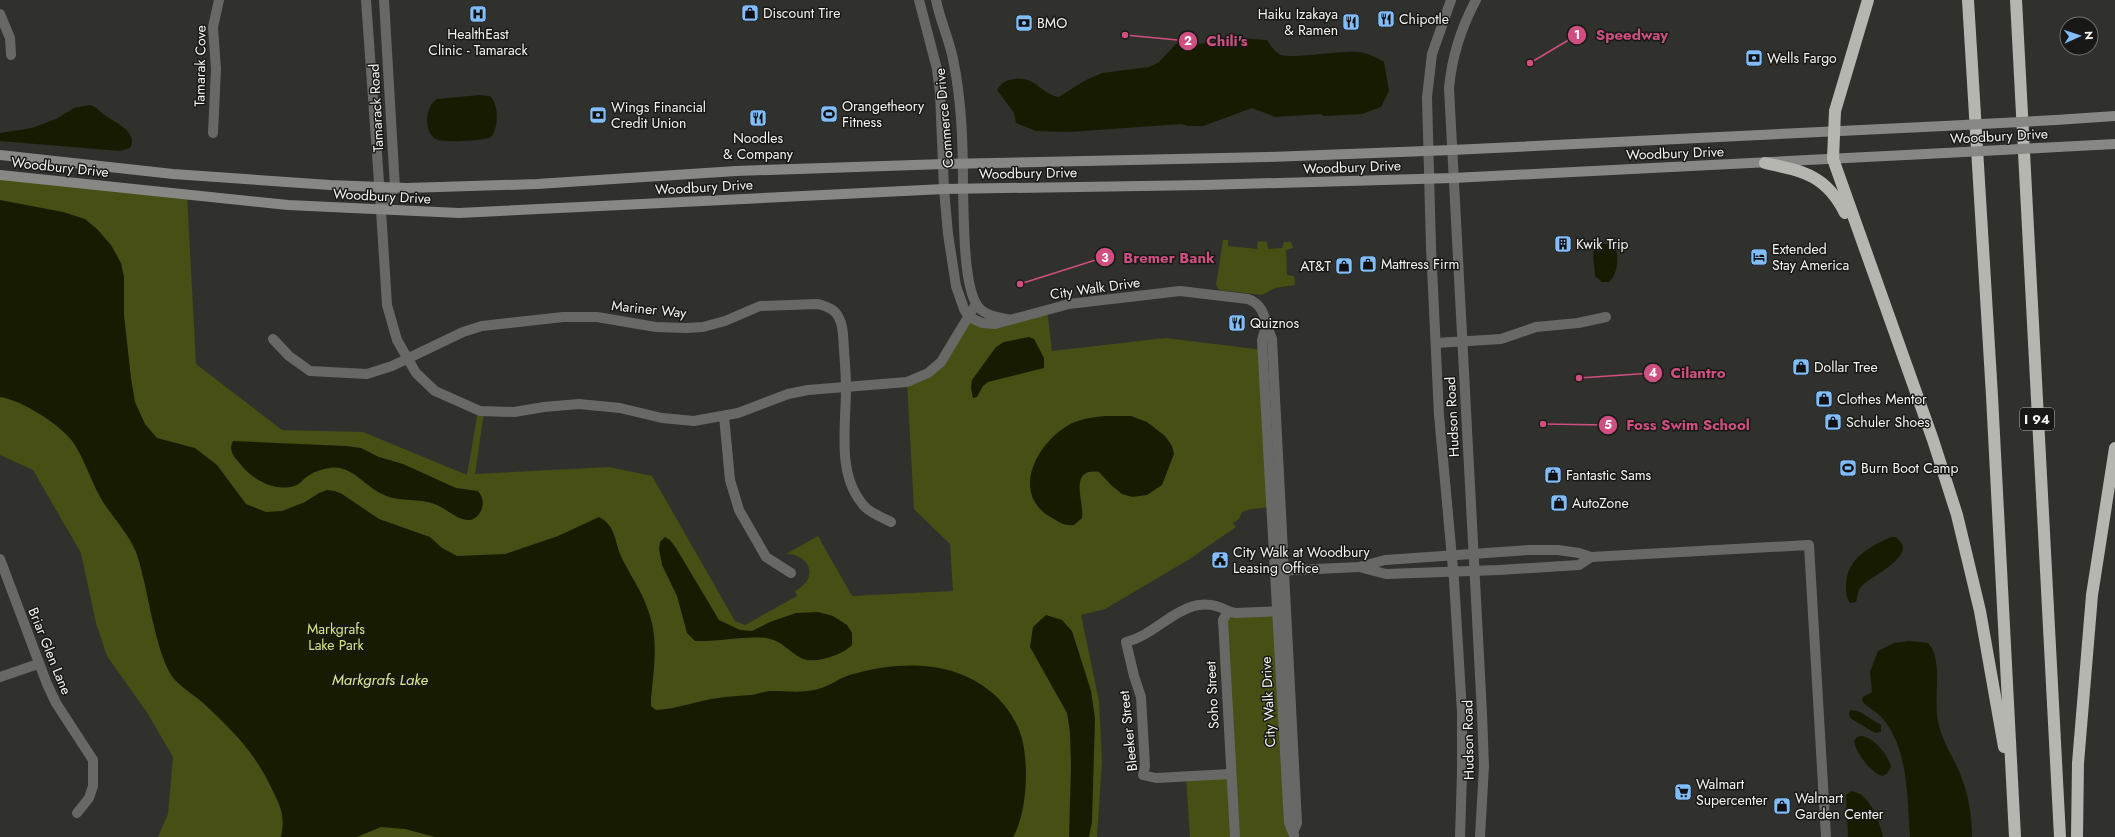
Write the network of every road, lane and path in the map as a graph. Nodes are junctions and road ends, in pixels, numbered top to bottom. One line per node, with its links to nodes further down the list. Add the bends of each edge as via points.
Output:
1 (219, 0): 15 (street, Tamarak Cove, via 213,27 216,69)
2 (366, 0): 27 (street, Tamarack Road)
3 (384, 0): 28 (street, Tamarack Road)
4 (919, 0): 23 (street, Commerce Drive, via 937,69)
5 (936, 0): 21 (street, Commerce Drive, via 949,42 957,81)
6 (1451, 0): 18 (street, Hudson Road, via 1434,48 1428,79)
7 (1476, 0): 17 (street, Hudson Road, via 1460,34 1451,71 1449,88)
8 (1868, 0): 14 (highway, via 1835,110)
9 (1968, 0): 59 (highway, via 1992,388)
10 (2016, 0): 67 (highway, I 94)
11 (0, 14): 12 (street, via 10,38)
12 (11, 55)
13 (2115, 116): 14 (main road, Woodbury Drive, bridge)
14 (1834, 132): 17 (main road, Woodbury Drive); 20 (highway)
15 (213, 133)
16 (2115, 144): 20 (main road, Woodbury Drive, bridge)
17 (1452, 150): 18 (main road, Woodbury Drive); 25 (street, Hudson Road)
18 (1428, 151): 21 (main road, Woodbury Drive); 26 (street, Hudson Road)
19 (0, 155): 27 (main road, Woodbury Drive, via 173,174)
20 (1833, 159): 22 (main road, Woodbury Drive); 32 (highway)
21 (963, 163): 23 (main road, Woodbury Drive); 30 (street, Commerce Drive)
22 (1765, 163): 25 (main road, Woodbury Drive); 32 (highway, via 1809,174 1830,189 1840,203)
23 (944, 164): 28 (main road, Woodbury Drive, via 736,171 537,184); 29 (street, Commerce Drive)
24 (0, 175): 31 (main road, Woodbury Drive, via 288,205)
25 (1453, 178): 26 (main road, Woodbury Drive); 38 (street, Hudson Road)
26 (1429, 179): 30 (main road, Woodbury Drive); 39 (street, Hudson Road)
27 (378, 188): 28 (main road, Woodbury Drive); 31 (street, Tamarack Road)
28 (395, 188): 31 (street)
29 (944, 188): 30 (main road, Woodbury Drive); 31 (main road, Woodbury Drive, via 487,212); 34 (street, Commerce Drive, via 956,286)
30 (963, 189): 33 (street, Commerce Drive, via 970,284)
31 (381, 210): 40 (street, Tamarack Road, via 384,278 389,318)
32 (1872, 270): 59 (highway, via 1939,459 1965,544 1980,611)
33 (976, 304): 34 (street, Tamarack Road); 36 (street, via 986,313)
34 (969, 317): 36 (street, City Walk Drive, via 992,325); 41 (street, Tamarack Road, via 940,362 922,377 907,382)
35 (1606, 317): 38 (street, via 1536,327 1504,339)
36 (1007, 320): 50 (street, City Walk Drive, via 1069,304 1186,290 1251,300 1263,312 1266,327 1262,340)
37 (274, 339): 40 (street, Mariner Way, via 300,366 320,373 367,374)
38 (1462, 342): 39 (street); 45 (street, Hudson Road)
39 (1436, 344): 46 (street, Hudson Road)
40 (408, 360): 41 (street, Mariner Way, via 463,332 500,323 563,317 596,317 661,328 703,327 760,306 818,304 834,311 840,321); 42 (street, Tamarack Road, via 416,373 435,391 480,412 514,412 579,404 620,408 662,418 694,421)
41 (846, 387): 42 (street, Tamarack Road, via 788,394); 44 (street, Mariner Way, via 845,456 851,484 866,508)
42 (724, 416): 53 (street, via 730,480 739,510 766,557)
43 (2115, 448): 68 (highway, via 2092,595 2078,763)
44 (891, 522)
45 (1473, 553): 46 (street); 47 (street, via 1558,550); 51 (street, Hudson Road)
46 (1451, 556): 49 (street, via 1385,560); 52 (street, Hudson Road)
47 (1591, 557): 51 (street, via 1579,565); 65 (street, via 1809,545)
48 (0, 559): 56 (street, Briar Glen Lane)
49 (1359, 567): 50 (street); 52 (street, via 1387,574)
50 (1279, 570): 55 (street, City Walk Drive)
51 (1474, 571): 52 (street); 64 (street, Hudson Road, via 1484,773)
52 (1453, 572): 63 (street, Hudson Road, via 1462,712)
53 (791, 573)
54 (1228, 611): 55 (street); 58 (street, Soho Street, via 1222,624); 58 (street, Bleeker Street, via 1209,604 1192,606 1138,638 1126,642 1141,697 1145,766 1143,775 1156,778)
55 (1281, 611): 61 (street, City Walk Drive, via 1289,823)
56 (38, 664): 57 (street); 60 (street, Briar Glen Lane, via 56,703 93,760 93,786 89,798)
57 (0, 677)
58 (1230, 774): 62 (street, Soho Street)
59 (2013, 799): 66 (highway)
60 (76, 813)
61 (1294, 834)
62 (1235, 837)
63 (1460, 837)
64 (1480, 837)
65 (1826, 837)
66 (2015, 837)
67 (2060, 837)
68 (2077, 837)

